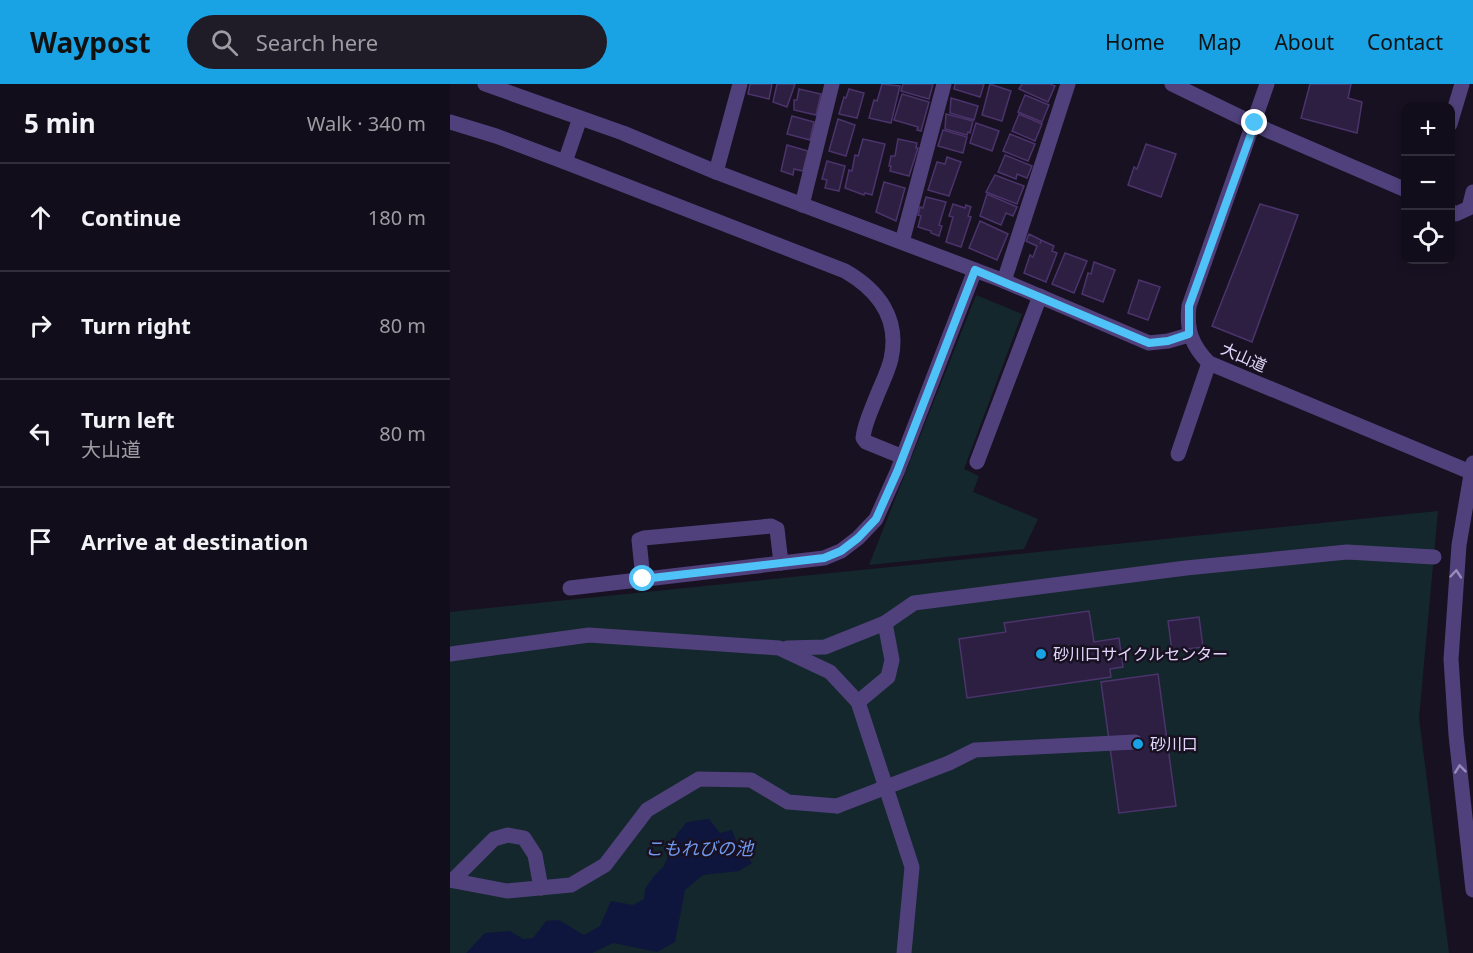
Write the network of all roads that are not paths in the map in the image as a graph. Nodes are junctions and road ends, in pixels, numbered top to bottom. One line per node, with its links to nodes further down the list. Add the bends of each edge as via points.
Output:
1 (485, 84): 9 (street)
2 (740, 84): 15 (street)
3 (832, 84): 18 (street)
4 (944, 84): 20 (street)
5 (1068, 84): 22 (street)
6 (1172, 84): 13 (street)
7 (1267, 84): 13 (street)
8 (1462, 84): 10 (street)
9 (510, 88): 11 (street)
10 (1455, 107)
11 (580, 118): 14 (street); 15 (street)
12 (450, 122): 14 (street)
13 (1255, 123): 16 (street); 24 (street, via 1189,306)
14 (565, 162): 27 (street, via 863,281 888,314 892,339 891,359 863,438)
15 (716, 172): 18 (street)
16 (1401, 188)
17 (1473, 192): 19 (street, via 1468,208)
18 (802, 205): 20 (street)
19 (1455, 214)
20 (902, 242): 21 (street)
21 (975, 270): 22 (street); 27 (street)
22 (1004, 281): 23 (street)
23 (1040, 296): 24 (street, via 1149,343); 28 (street)
24 (1189, 334): 25 (street, 大山道)
25 (1209, 363): 26 (street); 29 (street, 大山道)
26 (1178, 454)
27 (903, 457): 31 (street, via 876,519 858,538 824,558)
28 (977, 462)
29 (1472, 469): 41 (street, one-way to 29, via 1451,659 1459,545)
30 (1434, 557): 34 (street, via 1347,552 1186,568 914,603)
31 (782, 563): 32 (street); 32 (street, via 777,529 771,526 644,538 639,540)
32 (643, 579): 33 (street)
33 (570, 588)
34 (885, 623): 35 (street, via 825,647); 37 (street, via 892,660 888,677)
35 (779, 648): 36 (street, via 589,635); 37 (street, via 830,672)
36 (450, 654)
37 (858, 702): 42 (street, via 912,867)
38 (1135, 742): 40 (street, bridge, via 975,750 837,806 788,802 751,780 699,779 647,810 605,865 571,885)
39 (452, 880): 40 (street, via 507,891); 40 (street, via 494,839 508,835 524,838 535,855)
40 (541, 888)
41 (1473, 890)
42 (904, 953)

